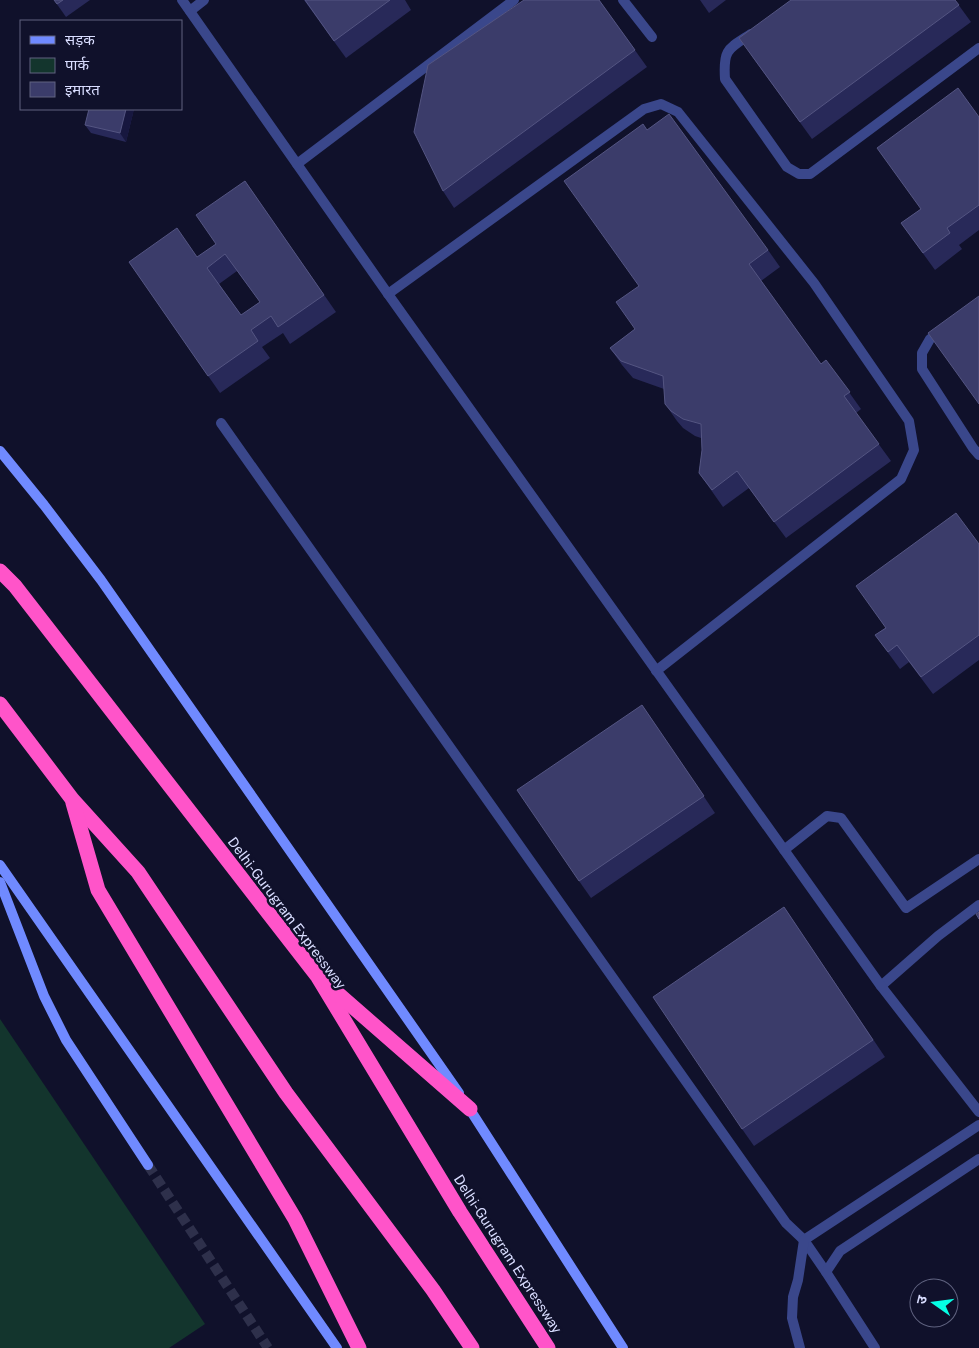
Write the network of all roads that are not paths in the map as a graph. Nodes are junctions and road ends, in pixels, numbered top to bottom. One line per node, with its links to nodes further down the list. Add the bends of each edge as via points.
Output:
1 (182, 0): 5 (street)
2 (204, 0): 5 (street)
3 (514, 0): 9 (street)
4 (623, 0): 7 (street)
5 (190, 12): 9 (street)
6 (761, 27): 8 (street, via 729,49 724,62 726,79 787,167 799,174 810,174)
7 (652, 37)
8 (979, 48)
9 (297, 164): 10 (street)
10 (388, 294): 16 (street); 16 (street, via 644,109 661,104 678,112 814,283 909,421 914,450 901,479)
11 (951, 324): 14 (street, via 930,339 922,353 922,369)
12 (221, 423): 31 (street, via 786,1223)
13 (0, 451): 26 (main road, via 101,580)
14 (979, 455)
15 (0, 572): 24 (highway, Delhi-Gurugram Expressway, via 21,594)
16 (656, 671): 19 (street)
17 (0, 704): 18 (highway)
18 (72, 799): 34 (highway, via 98,890 294,1219); 35 (highway, via 138,872 286,1093 433,1290)
19 (784, 850): 20 (street, via 827,816 841,818 906,908); 25 (street)
20 (979, 859)
21 (0, 865): 33 (main road)
22 (0, 882): 30 (main road, via 44,996 66,1040)
23 (979, 905): 25 (street)
24 (318, 977): 26 (highway); 36 (highway, Delhi-Gurugram Expressway, via 460,1212)
25 (881, 986): 27 (street)
26 (470, 1109): 37 (main road)
27 (979, 1112)
28 (979, 1125): 31 (street)
29 (979, 1159): 32 (street, via 840,1251)
30 (148, 1165)
31 (804, 1240): 32 (street); 38 (street, via 792,1318)
32 (826, 1272): 39 (street)
33 (338, 1348)
34 (359, 1348)
35 (472, 1348)
36 (548, 1348)
37 (623, 1348)
38 (800, 1348)
39 (874, 1348)

